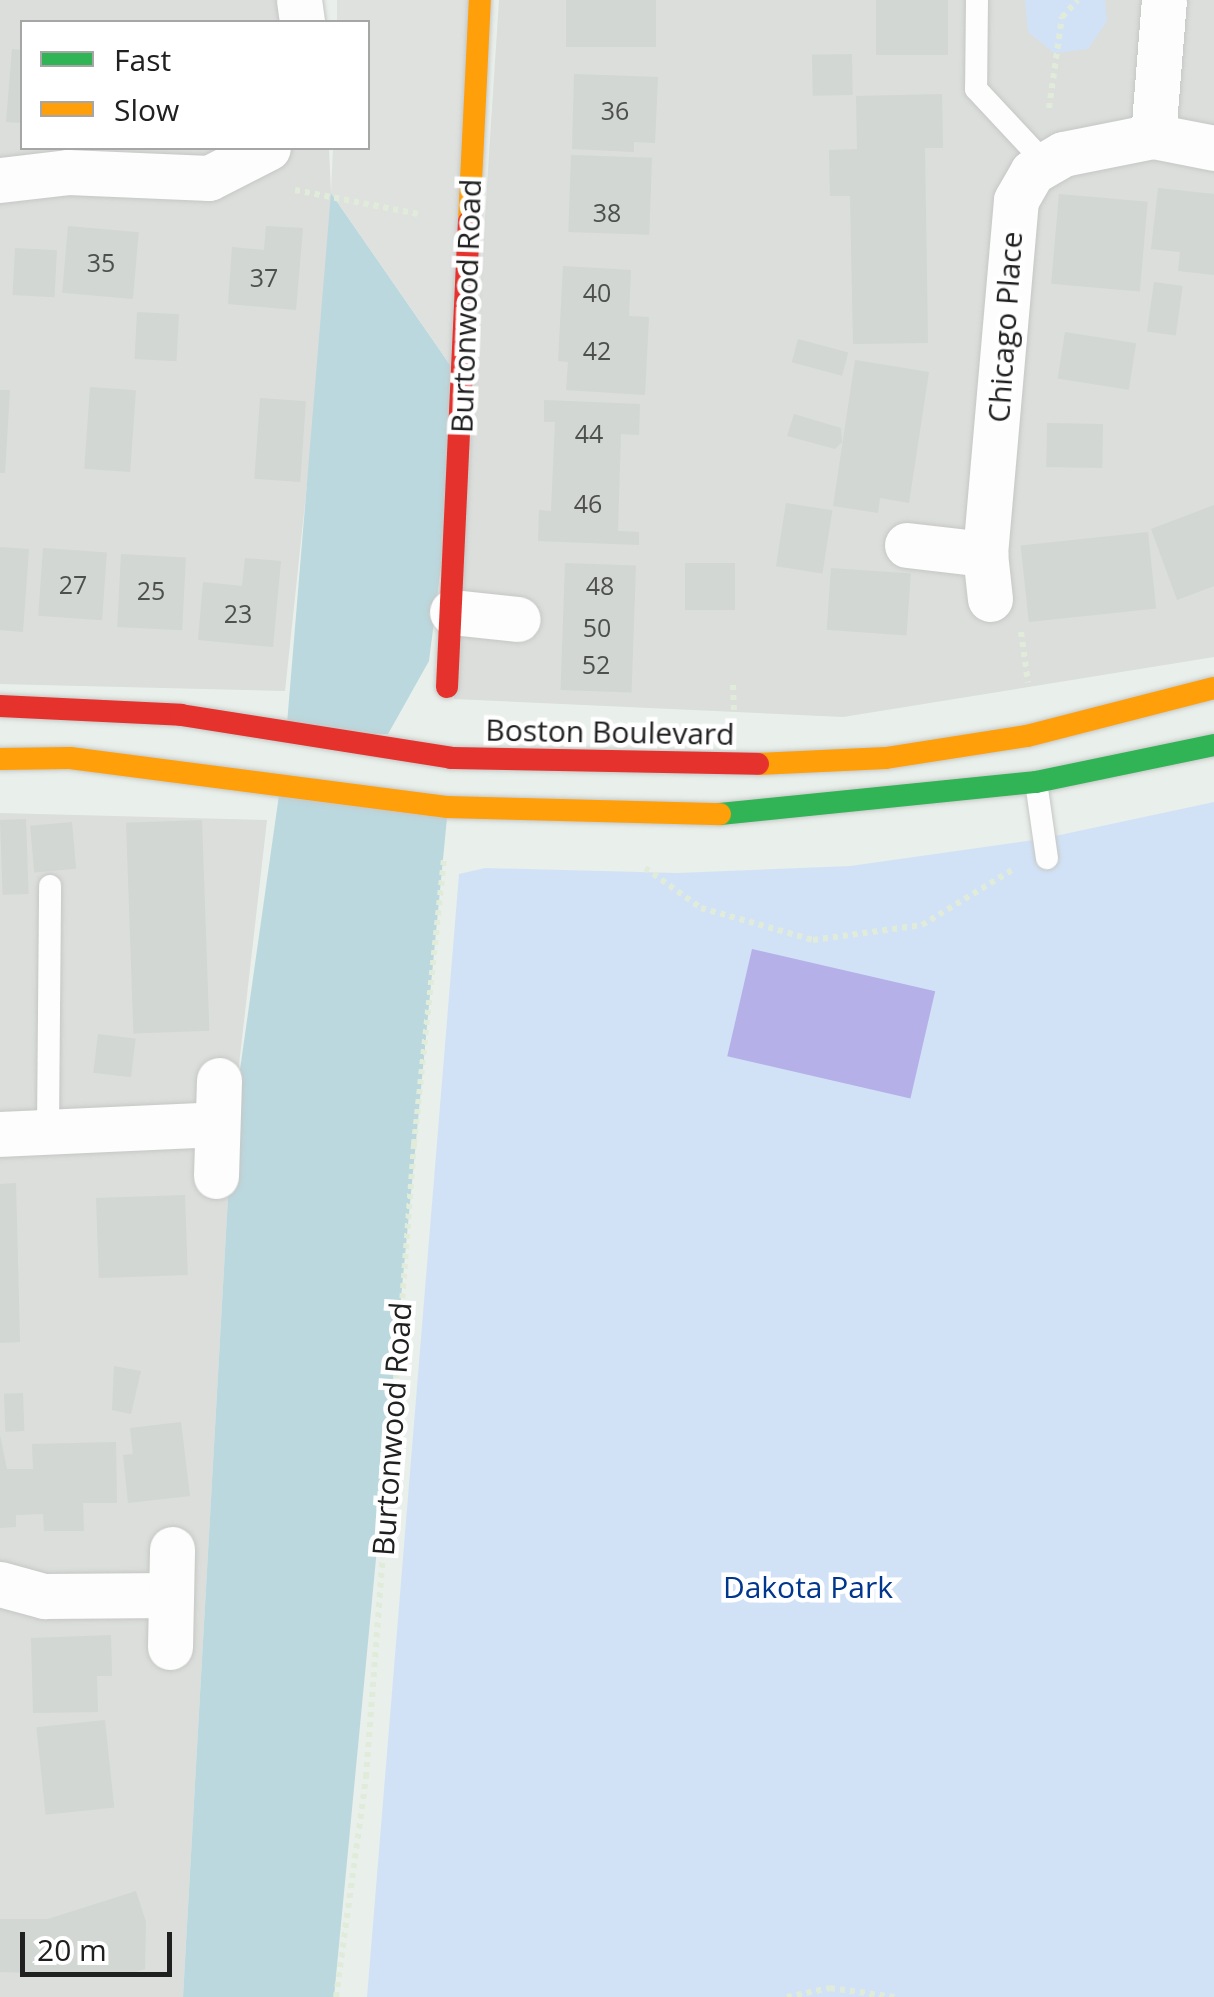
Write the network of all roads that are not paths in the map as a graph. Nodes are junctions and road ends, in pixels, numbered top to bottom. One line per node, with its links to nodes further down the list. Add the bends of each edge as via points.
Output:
1 (480, 0): 12 (street, Burtonwood Road)
2 (977, 0): 7 (lane, via 976,89)
3 (1164, 0): 4 (street)
4 (1153, 136): 5 (street); 7 (street)
5 (1214, 148)
6 (256, 156): 8 (street, via 175,182 68,172)
7 (1046, 164): 10 (street, Chicago Place, via 1016,200 1006,249)
8 (0, 180)
9 (907, 545): 10 (street)
10 (986, 554): 11 (street, Chicago Place)
11 (990, 599)
12 (452, 612): 13 (street); 14 (street, Burtonwood Road)
13 (518, 619)
14 (448, 687)
15 (1214, 688): 17 (street, Boston Boulevard)
16 (0, 706): 17 (street, Boston Boulevard, via 181,715 451,758 684,767 886,758)
17 (1027, 736): 20 (lane)
18 (1214, 745): 20 (street)
19 (0, 759): 20 (street, via 70,758 448,807 612,818 819,808)
20 (1036, 782): 21 (lane)
21 (1046, 858)
22 (50, 886): 23 (lane)
23 (48, 1127): 24 (street); 25 (street, via 218,1102)
24 (0, 1134)
25 (216, 1176)
26 (172, 1550): 28 (street)
27 (0, 1584): 28 (street, via 44,1596)
28 (172, 1595): 29 (street)
29 (170, 1647)

